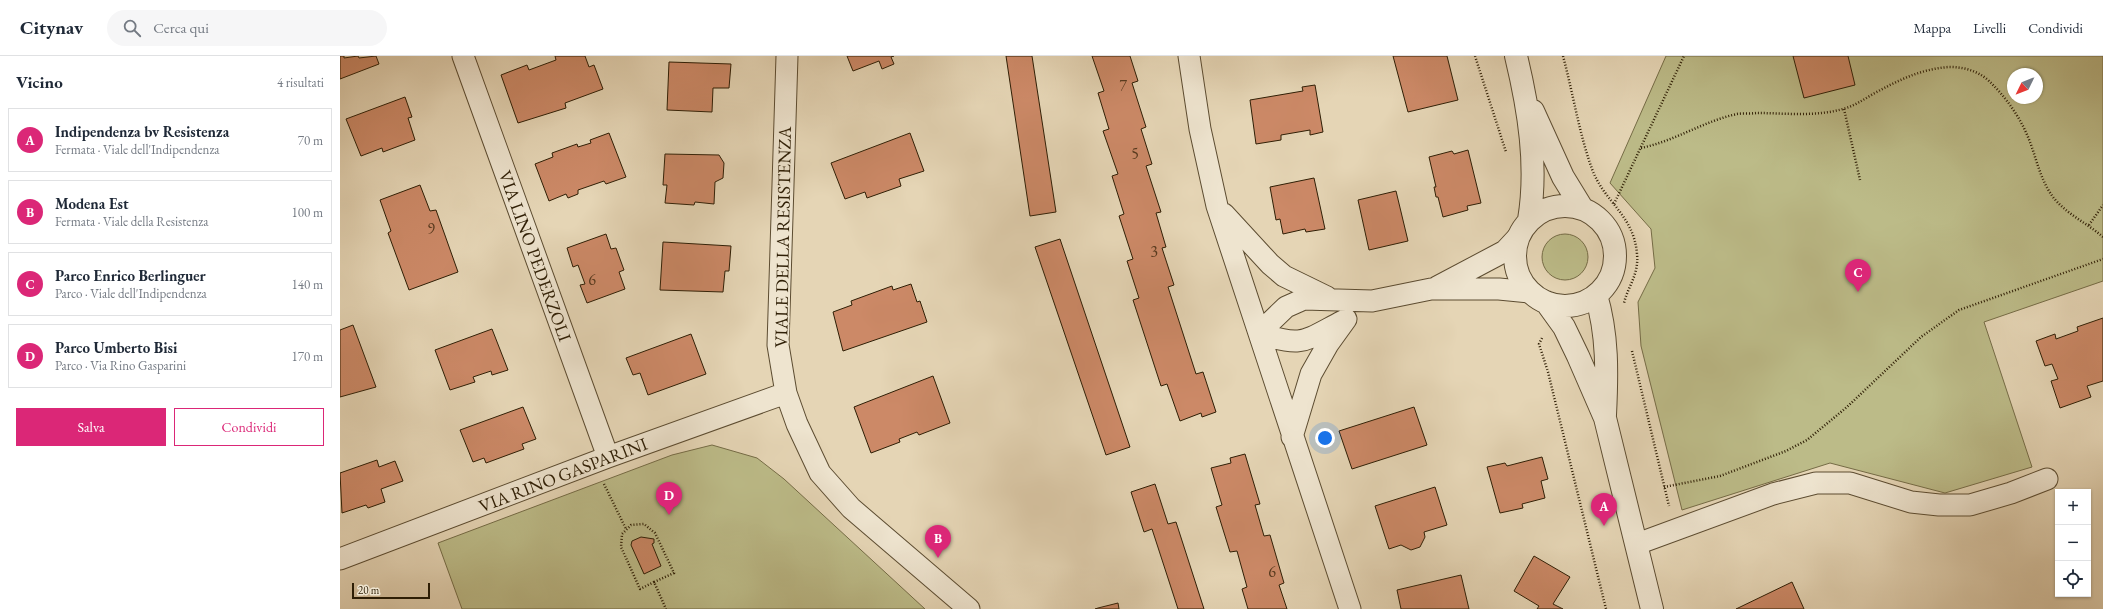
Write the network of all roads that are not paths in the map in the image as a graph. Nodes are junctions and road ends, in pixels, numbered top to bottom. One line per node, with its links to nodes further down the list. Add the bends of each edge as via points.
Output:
1 (463, 56): 19 (street, VIA LINO PEDERZOLI)
2 (787, 56): 16 (street, VIALE DELLA RESISTENZA, via 778,345)
3 (1189, 56): 6 (street, via 1200,129)
4 (1516, 56): 5 (street)
5 (1525, 93): 7 (street, via 1563,177); 8 (street, via 1533,184)
6 (1217, 206): 12 (street, via 1259,253 1284,276); 15 (street)
7 (1582, 208): 8 (street, via 1568,205 1540,212); 10 (street, via 1602,221 1616,254 1611,277)
8 (1524, 229): 9 (street, via 1499,255); 11 (street, via 1515,248 1516,266 1523,283)
9 (1431, 289): 11 (street, via 1499,289); 13 (street)
10 (1596, 295): 11 (street, via 1577,305 1556,306); 17 (street, via 1603,319 1606,344)
11 (1538, 297): 17 (street, via 1564,327)
12 (1335, 300): 13 (street); 15 (street, via 1304,299 1286,307)
13 (1372, 301): 14 (street)
14 (1346, 319): 15 (street, via 1296,342); 18 (street, via 1311,374)
15 (1259, 333): 18 (street)
16 (786, 393): 19 (street, VIA RINO GASPARINI); 23 (street, VIALE DELLA RESISTENZA, via 796,424 820,473 851,508)
17 (1605, 418): 21 (street)
18 (1292, 437): 24 (street)
19 (600, 460): 22 (street, VIA RINO GASPARINI)
20 (2047, 479): 21 (street, via 1970,505 1910,502 1850,483 1816,483 1773,494)
21 (1637, 544): 25 (street)
22 (340, 559)
23 (969, 609)
24 (1350, 609)
25 (1652, 609)

